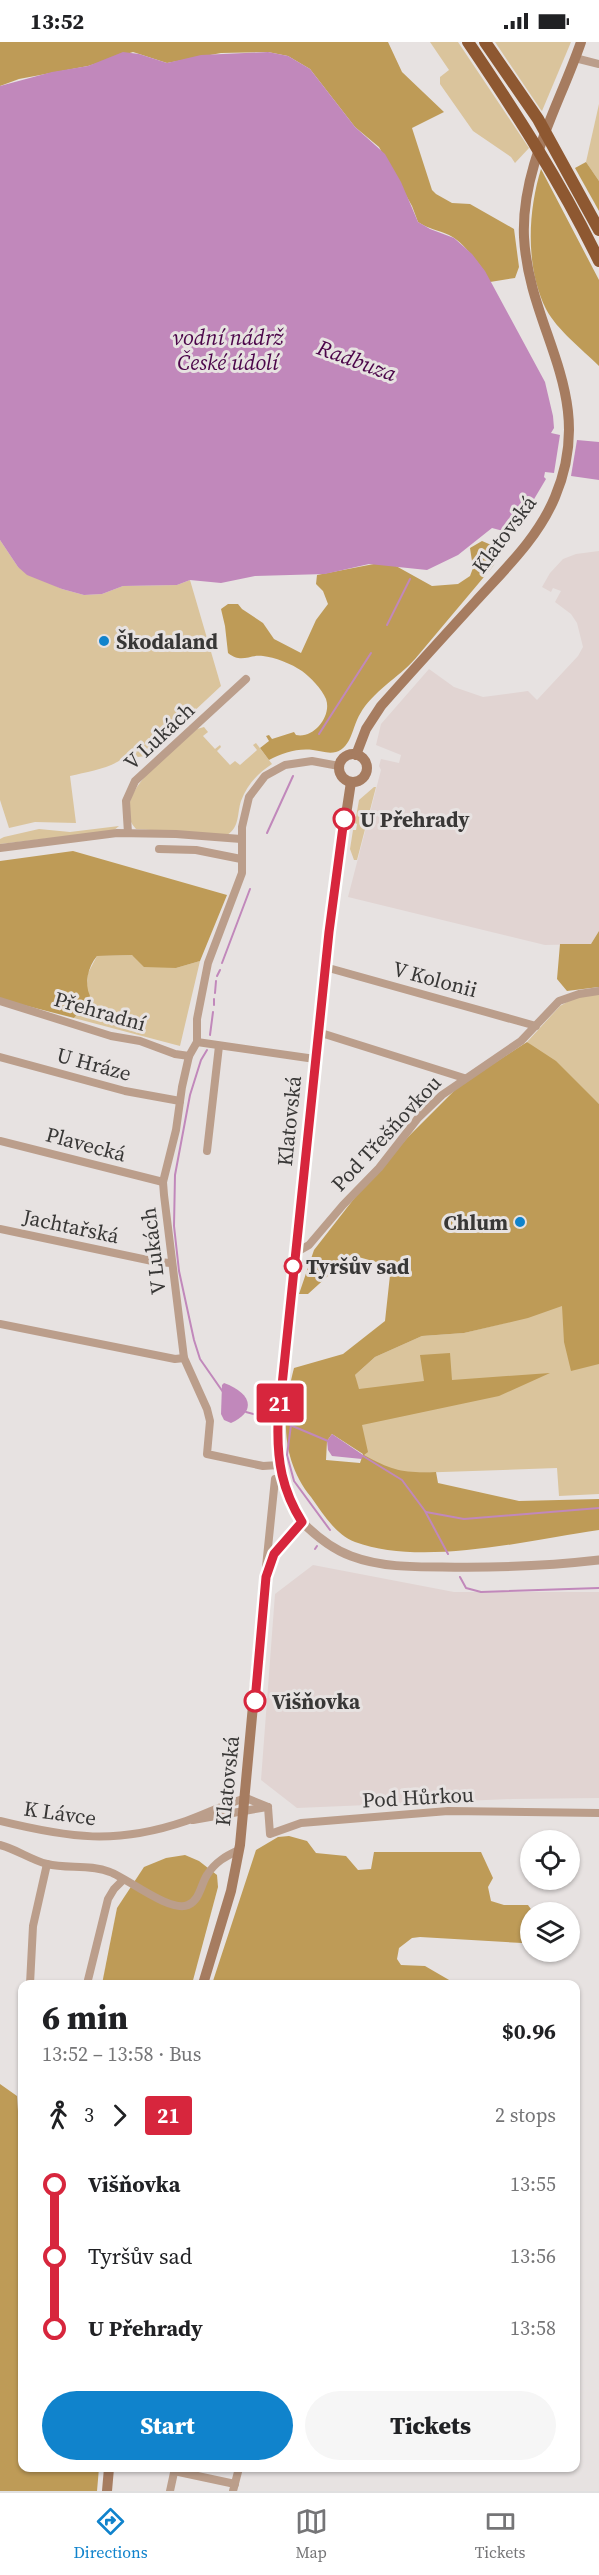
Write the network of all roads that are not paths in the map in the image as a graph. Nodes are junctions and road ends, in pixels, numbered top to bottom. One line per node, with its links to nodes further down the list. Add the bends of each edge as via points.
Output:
1 (468, 42): 7 (highway, via 532,139)
2 (484, 42): 6 (highway, via 538,119)
3 (581, 42): 4 (main road, Klatovská)
4 (575, 58): 5 (street); 9 (main road, Klatovská, via 534,165 524,222 528,271 567,402 569,439 562,476 549,510 528,542 381,706)
5 (599, 64)
6 (599, 230)
7 (599, 261)
8 (246, 679): 12 (street, V Lukách, via 135,781 126,801)
9 (356, 755): 10 (main road, via 345,757); 11 (main road, via 365,760 367,770 361,780)
10 (339, 766): 11 (main road, via 341,775); 13 (street, V Lukách, via 301,762 269,773 247,802)
11 (351, 782): 17 (main road, Klatovská)
12 (128, 833): 13 (street); 14 (street)
13 (241, 839): 16 (street, V Lukách)
14 (0, 848)
15 (159, 849): 16 (street, via 196,850)
16 (241, 859): 22 (street, V Lukách, via 242,873 208,963 197,1019)
17 (325, 967): 20 (street, V Kolonii); 21 (main road, Klatovská)
18 (599, 992): 20 (street, Pod Třešňovkou, via 559,1001)
19 (0, 1001): 24 (street, Přehradní)
20 (536, 1026): 27 (street, Pod Třešňovkou, via 521,1041)
21 (318, 1032): 26 (main road, Klatovská); 27 (street)
22 (197, 1042): 23 (street); 24 (street, V Lukách)
23 (219, 1046): 26 (street); 30 (street)
24 (189, 1056): 28 (street, V Lukách)
25 (0, 1057): 28 (street, U Hráze, via 125,1091)
26 (315, 1059): 33 (main road, Klatovská)
27 (465, 1078): 33 (street, Pod Třešňovkou, via 428,1109 309,1245)
28 (180, 1101): 31 (street, V Lukách)
29 (0, 1141): 31 (street, Plavecká)
30 (207, 1151)
31 (163, 1182): 34 (street, V Lukách)
32 (0, 1229): 34 (street, Jachtařská)
33 (295, 1253): 37 (main road, Klatovská, via 279,1419)
34 (171, 1263): 36 (street, V Lukách)
35 (0, 1324): 36 (street)
36 (184, 1358): 37 (street, V Lukách, via 210,1421 207,1454 263,1466)
37 (279, 1465): 39 (main road, Klatovská, via 286,1493)
38 (275, 1479): 41 (street, Klatovská)
39 (302, 1522): 40 (street, via 339,1551 386,1564 501,1568); 41 (main road, Klatovská, via 274,1554)
40 (599, 1560)
41 (266, 1577): 42 (main road, Klatovská)
42 (246, 1798): 43 (street); 44 (main road, Klatovská); 47 (street, K Lávce)
43 (268, 1807): 44 (street); 45 (street, Pod Hůrkou, via 270,1834 301,1823 448,1811)
44 (244, 1812): 47 (street, K Lávce); 49 (main road, Klatovská)
45 (599, 1813)
46 (0, 1821): 47 (street, K Lávce, via 66,1836 100,1838 151,1831)
47 (186, 1821)
48 (0, 1845): 50 (street)
49 (239, 1850): 51 (street, via 220,1859 206,1875 192,1904 186,1907); 54 (main road, Klatovská)
50 (47, 1864): 51 (street, via 110,1872); 52 (street, via 33,1926)
51 (123, 1880): 53 (street, via 108,1899)
52 (30, 1980)
53 (88, 1980)
54 (204, 1980)
55 (109, 2472): 60 (main road)
56 (174, 2472): 61 (street)
57 (184, 2472): 59 (street)
58 (238, 2472): 59 (street)
59 (234, 2488)
60 (108, 2491)
61 (170, 2491)

